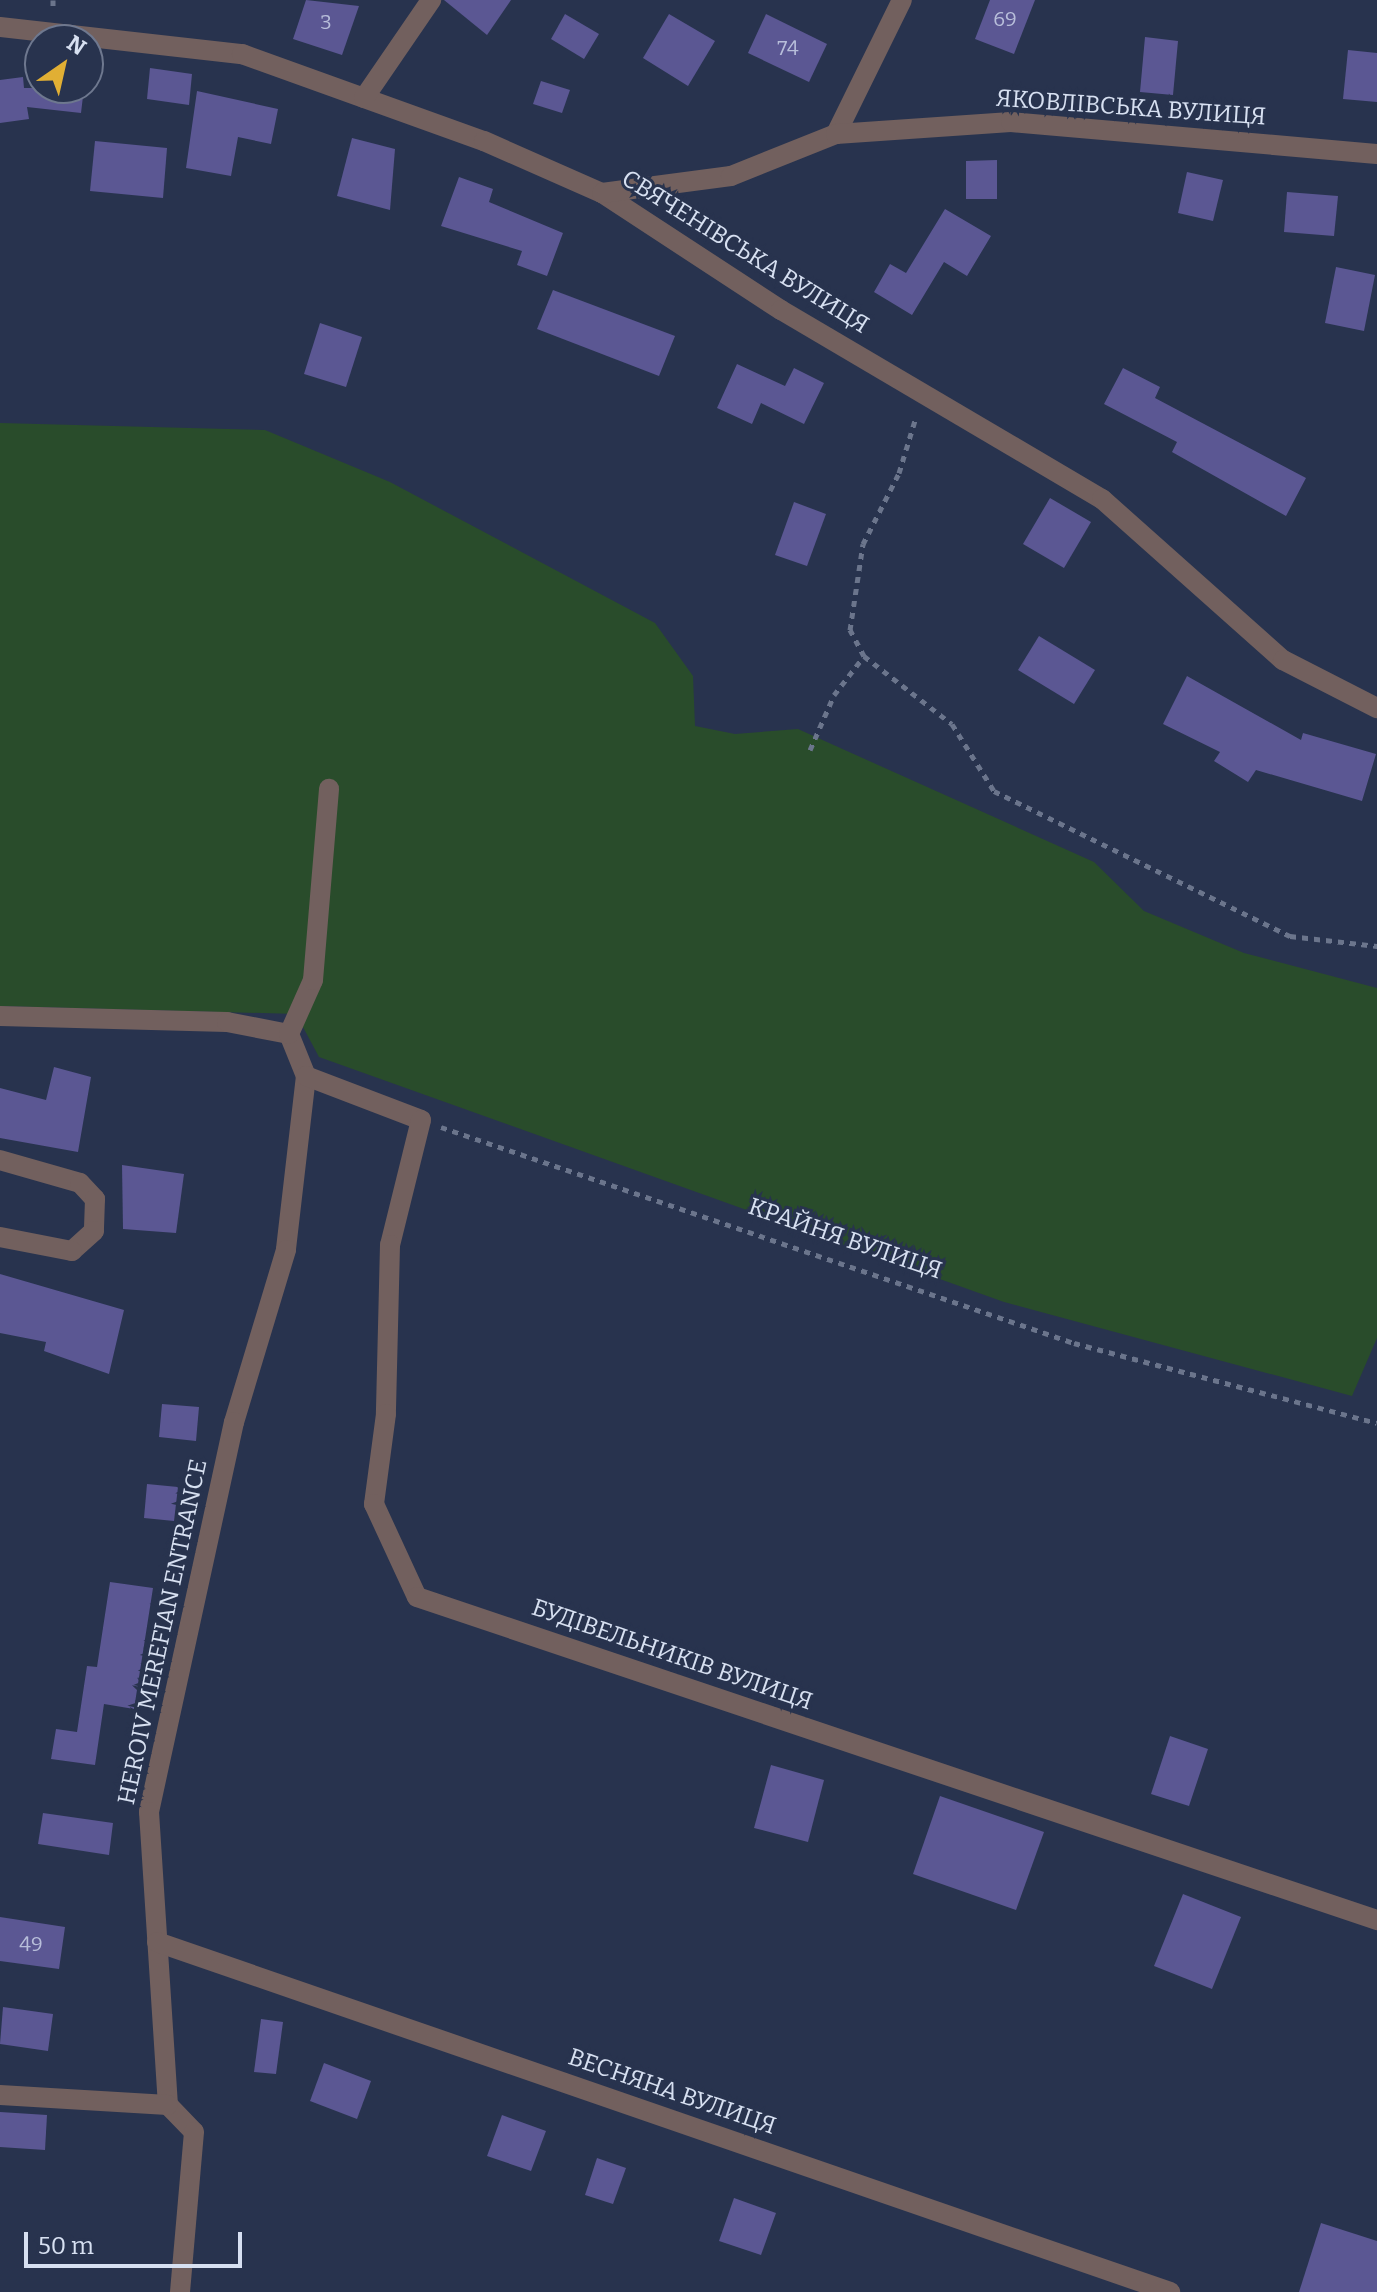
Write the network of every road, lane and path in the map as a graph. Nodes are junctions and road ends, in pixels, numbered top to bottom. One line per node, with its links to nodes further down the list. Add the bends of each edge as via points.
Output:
1 (431, 0): 4 (street)
2 (902, 0): 5 (street)
3 (0, 27): 4 (street, СВЯЧЕНІВСЬКА ВУЛИЦЯ, via 242,54)
4 (364, 98): 7 (street, СВЯЧЕНІВСЬКА ВУЛИЦЯ)
5 (836, 134): 6 (street, ЯКОВЛІВСЬКА ВУЛИЦЯ, via 1011,122); 7 (street, ЯКОВЛІВСЬКА ВУЛИЦЯ, via 731,176)
6 (1377, 154)
7 (602, 193): 8 (street, СВЯЧЕНІВСЬКА ВУЛИЦЯ)
8 (923, 393): 9 (path, via 899,473 863,544 850,630); 10 (street, СВЯЧЕНІВСЬКА ВУЛИЦЯ, via 1102,499 1283,660)
9 (864, 656): 11 (path, via 834,695); 13 (path, via 952,724 994,791 1290,936)
10 (1377, 708)
11 (810, 750)
12 (329, 789): 15 (street, via 313,980)
13 (1377, 946)
14 (0, 1016): 15 (street, via 227,1022)
15 (289, 1034): 16 (street)
16 (306, 1076): 17 (street); 22 (street, HEROIV MEREFIAN ENTRANCE, via 286,1250 234,1422 149,1812)
17 (421, 1120): 20 (path, КРАЙНЯ ВУЛИЦЯ, via 1074,1343); 21 (street, БУДІВЕЛЬНИКІВ ВУЛИЦЯ, via 390,1245 386,1414 374,1504 417,1597)
18 (0, 1160): 19 (street, via 80,1183 95,1199 94,1231 72,1251)
19 (0, 1237)
20 (1377, 1423)
21 (1377, 1920)
22 (157, 1942): 24 (street, HEROIV MEREFIAN ENTRANCE); 26 (street, ВЕСНЯНА ВУЛИЦЯ)
23 (0, 2095): 24 (street)
24 (168, 2105): 25 (street, via 194,2132)
25 (180, 2292)
26 (1170, 2292)

